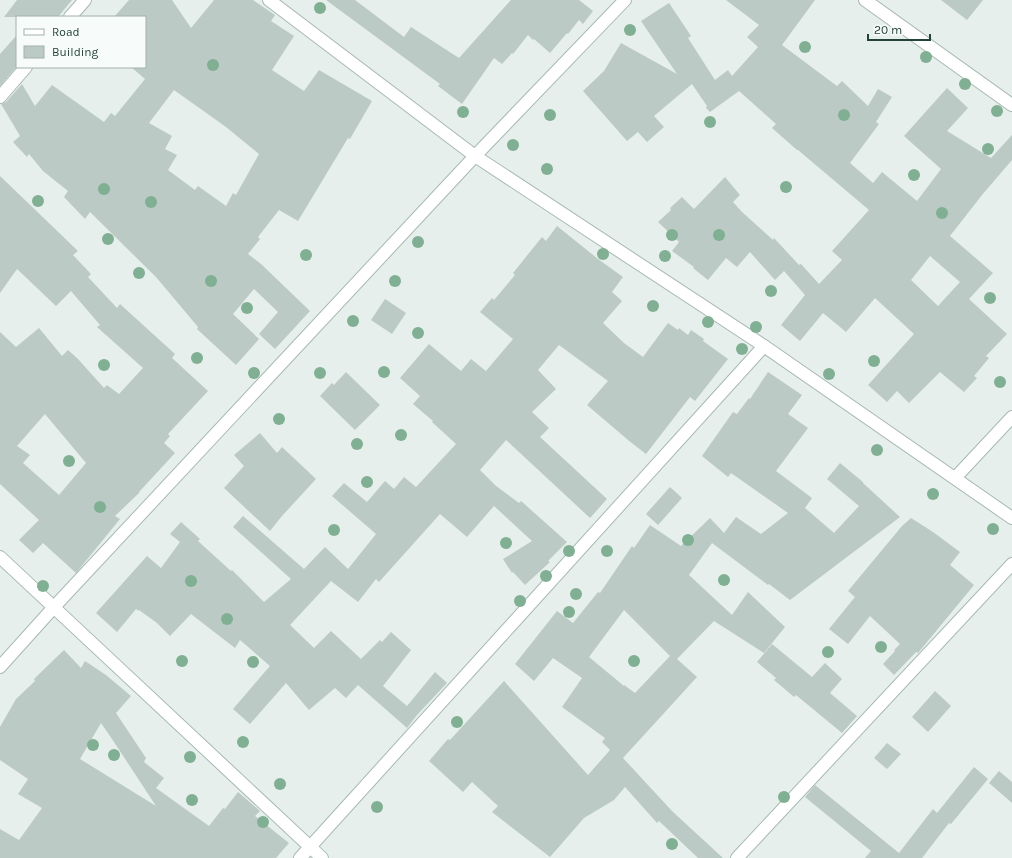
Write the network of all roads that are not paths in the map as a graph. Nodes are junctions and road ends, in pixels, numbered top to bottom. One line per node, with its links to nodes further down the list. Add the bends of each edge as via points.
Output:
1 (85, 0): 5 (street)
2 (270, 0): 9 (street)
3 (625, 0): 9 (street)
4 (865, 0): 8 (street)
5 (71, 16)
6 (25, 68): 7 (street)
7 (0, 97)
8 (1012, 105)
9 (475, 156): 10 (street); 16 (street)
10 (764, 346): 12 (street); 18 (street)
11 (1012, 417): 12 (street)
12 (955, 478): 13 (street)
13 (1012, 518)
14 (0, 557): 16 (street)
15 (1012, 564): 21 (street)
16 (54, 607): 17 (street); 18 (street)
17 (0, 667)
18 (309, 847): 19 (street); 20 (street)
19 (300, 858)
20 (322, 858)
21 (737, 858)

